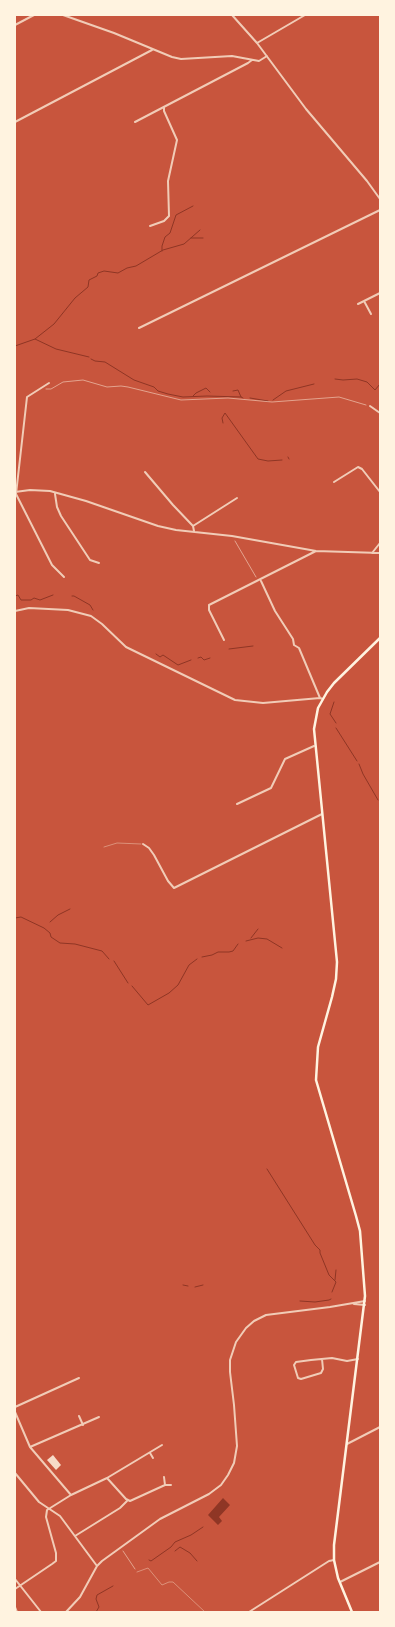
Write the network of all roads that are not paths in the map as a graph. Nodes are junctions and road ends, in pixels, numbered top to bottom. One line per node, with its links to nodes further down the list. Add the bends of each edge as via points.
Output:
1 (34, 15): 5 (street)
2 (63, 15): 7 (street)
3 (232, 15): 6 (street)
4 (305, 15): 6 (street)
5 (15, 25)
6 (258, 43): 8 (street)
7 (152, 50): 9 (street, via 178,58 232,56); 11 (street)
8 (267, 56): 9 (street); 13 (street, via 306,110)
9 (252, 60): 10 (street)
10 (164, 107): 12 (street); 15 (street, via 177,140 168,181 169,216)
11 (15, 122)
12 (135, 122)
13 (380, 199)
14 (380, 210): 20 (street)
15 (150, 226)
16 (380, 293): 17 (street)
17 (364, 301): 18 (street); 19 (street)
18 (358, 304)
19 (371, 314)
20 (139, 328)
21 (49, 383): 26 (street, via 27,397)
22 (370, 406): 23 (street)
23 (380, 413)
24 (145, 472): 30 (street)
25 (334, 482): 27 (street, via 358,467)
26 (16, 492): 28 (street, via 42,490); 37 (street, via 52,565)
27 (380, 492)
28 (55, 493): 31 (street, via 158,526); 36 (street, via 61,516 90,560)
29 (236, 498): 30 (street)
30 (193, 526): 31 (street)
31 (194, 531): 33 (street)
32 (380, 543): 34 (street)
33 (316, 551): 34 (street); 38 (street)
34 (372, 552): 35 (street)
35 (380, 553)
36 (99, 563)
37 (64, 577)
38 (262, 579): 41 (street, via 209,607); 42 (street, via 261,584 294,645 299,648)
39 (15, 611): 42 (street, via 29,608 68,610 91,616 126,647 235,700 263,703)
40 (380, 638): 42 (main road)
41 (224, 640)
42 (321, 698): 43 (main road)
43 (314, 746): 44 (street, via 285,759 271,788); 45 (main road)
44 (238, 804)
45 (322, 814): 46 (street, via 174,888 154,855); 48 (main road, via 337,971 318,1047 316,1080 360,1231)
46 (143, 844): 47 (lane)
47 (104, 846)
48 (365, 1303): 50 (main road); 74 (street, via 266,1315 246,1328 236,1342 230,1360 237,1446 232,1469 209,1494 160,1519)
49 (322, 1359): 49 (street, via 295,1363 298,1378 321,1373); 50 (street)
50 (358, 1359): 58 (main road)
51 (79, 1378): 52 (street)
52 (15, 1407)
53 (15, 1412): 60 (street)
54 (79, 1416): 56 (street)
55 (99, 1417): 56 (street)
56 (82, 1424): 60 (street)
57 (380, 1427): 58 (street)
58 (347, 1444): 72 (main road)
59 (162, 1445): 61 (street)
60 (30, 1446): 68 (street)
61 (150, 1452): 62 (street); 65 (street)
62 (152, 1458)
63 (15, 1473): 70 (street, via 39,1502)
64 (164, 1477): 66 (street)
65 (107, 1478): 68 (street); 69 (street)
66 (165, 1485): 67 (street); 69 (street)
67 (171, 1485)
68 (71, 1495): 70 (street)
69 (128, 1501): 71 (street)
70 (50, 1509): 71 (street); 78 (street, via 46,1517 56,1561)
71 (76, 1536): 74 (street)
72 (334, 1560): 77 (main road); 85 (street)
73 (380, 1562): 77 (street)
74 (97, 1566): 83 (street, via 80,1598)
75 (138, 1572): 84 (lane, via 148,1568 162,1585 173,1582)
76 (15, 1579): 78 (street)
77 (339, 1582): 86 (main road)
78 (19, 1586): 79 (street); 82 (street)
79 (15, 1589)
80 (15, 1607): 81 (street)
81 (17, 1612)
82 (40, 1612)
83 (66, 1612)
84 (206, 1612)
85 (249, 1612)
86 (352, 1612)

